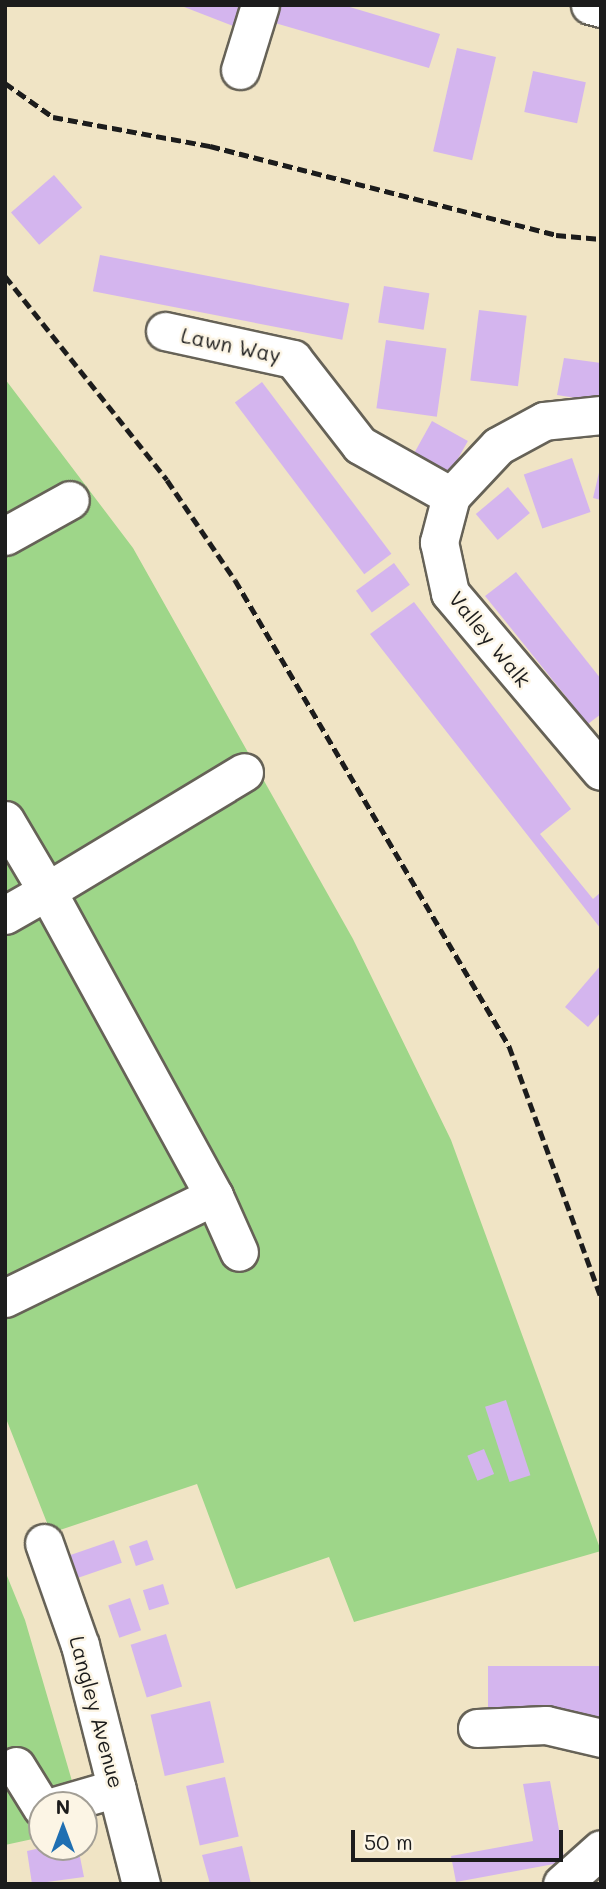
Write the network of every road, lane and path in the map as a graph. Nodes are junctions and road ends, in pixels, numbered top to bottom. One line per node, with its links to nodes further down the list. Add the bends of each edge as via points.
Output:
1 (260, 5): 4 (street)
2 (590, 5): 3 (street)
3 (601, 8)
4 (240, 70)
5 (164, 331): 7 (street, Lawn Way, via 293,359 360,445)
6 (601, 415): 7 (street, Valley Walk, via 564,417 526,428 498,446)
7 (451, 496): 10 (street, Valley Walk, via 439,542 450,593)
8 (69, 500): 9 (street)
9 (5, 536)
10 (601, 771)
11 (244, 772): 13 (street)
12 (5, 820): 13 (street)
13 (47, 891): 14 (street); 15 (street)
14 (5, 915)
15 (214, 1196): 16 (street); 17 (street)
16 (239, 1252)
17 (5, 1298)
18 (44, 1543): 22 (street, Langley Avenue, via 80,1645)
19 (477, 1728): 20 (street, via 546,1725)
20 (601, 1738)
21 (16, 1766): 23 (street)
22 (117, 1788): 24 (street); 26 (street, Langley Avenue)
23 (31, 1791)
24 (98, 1793)
25 (601, 1849): 27 (street)
26 (141, 1884)
27 (562, 1884)

